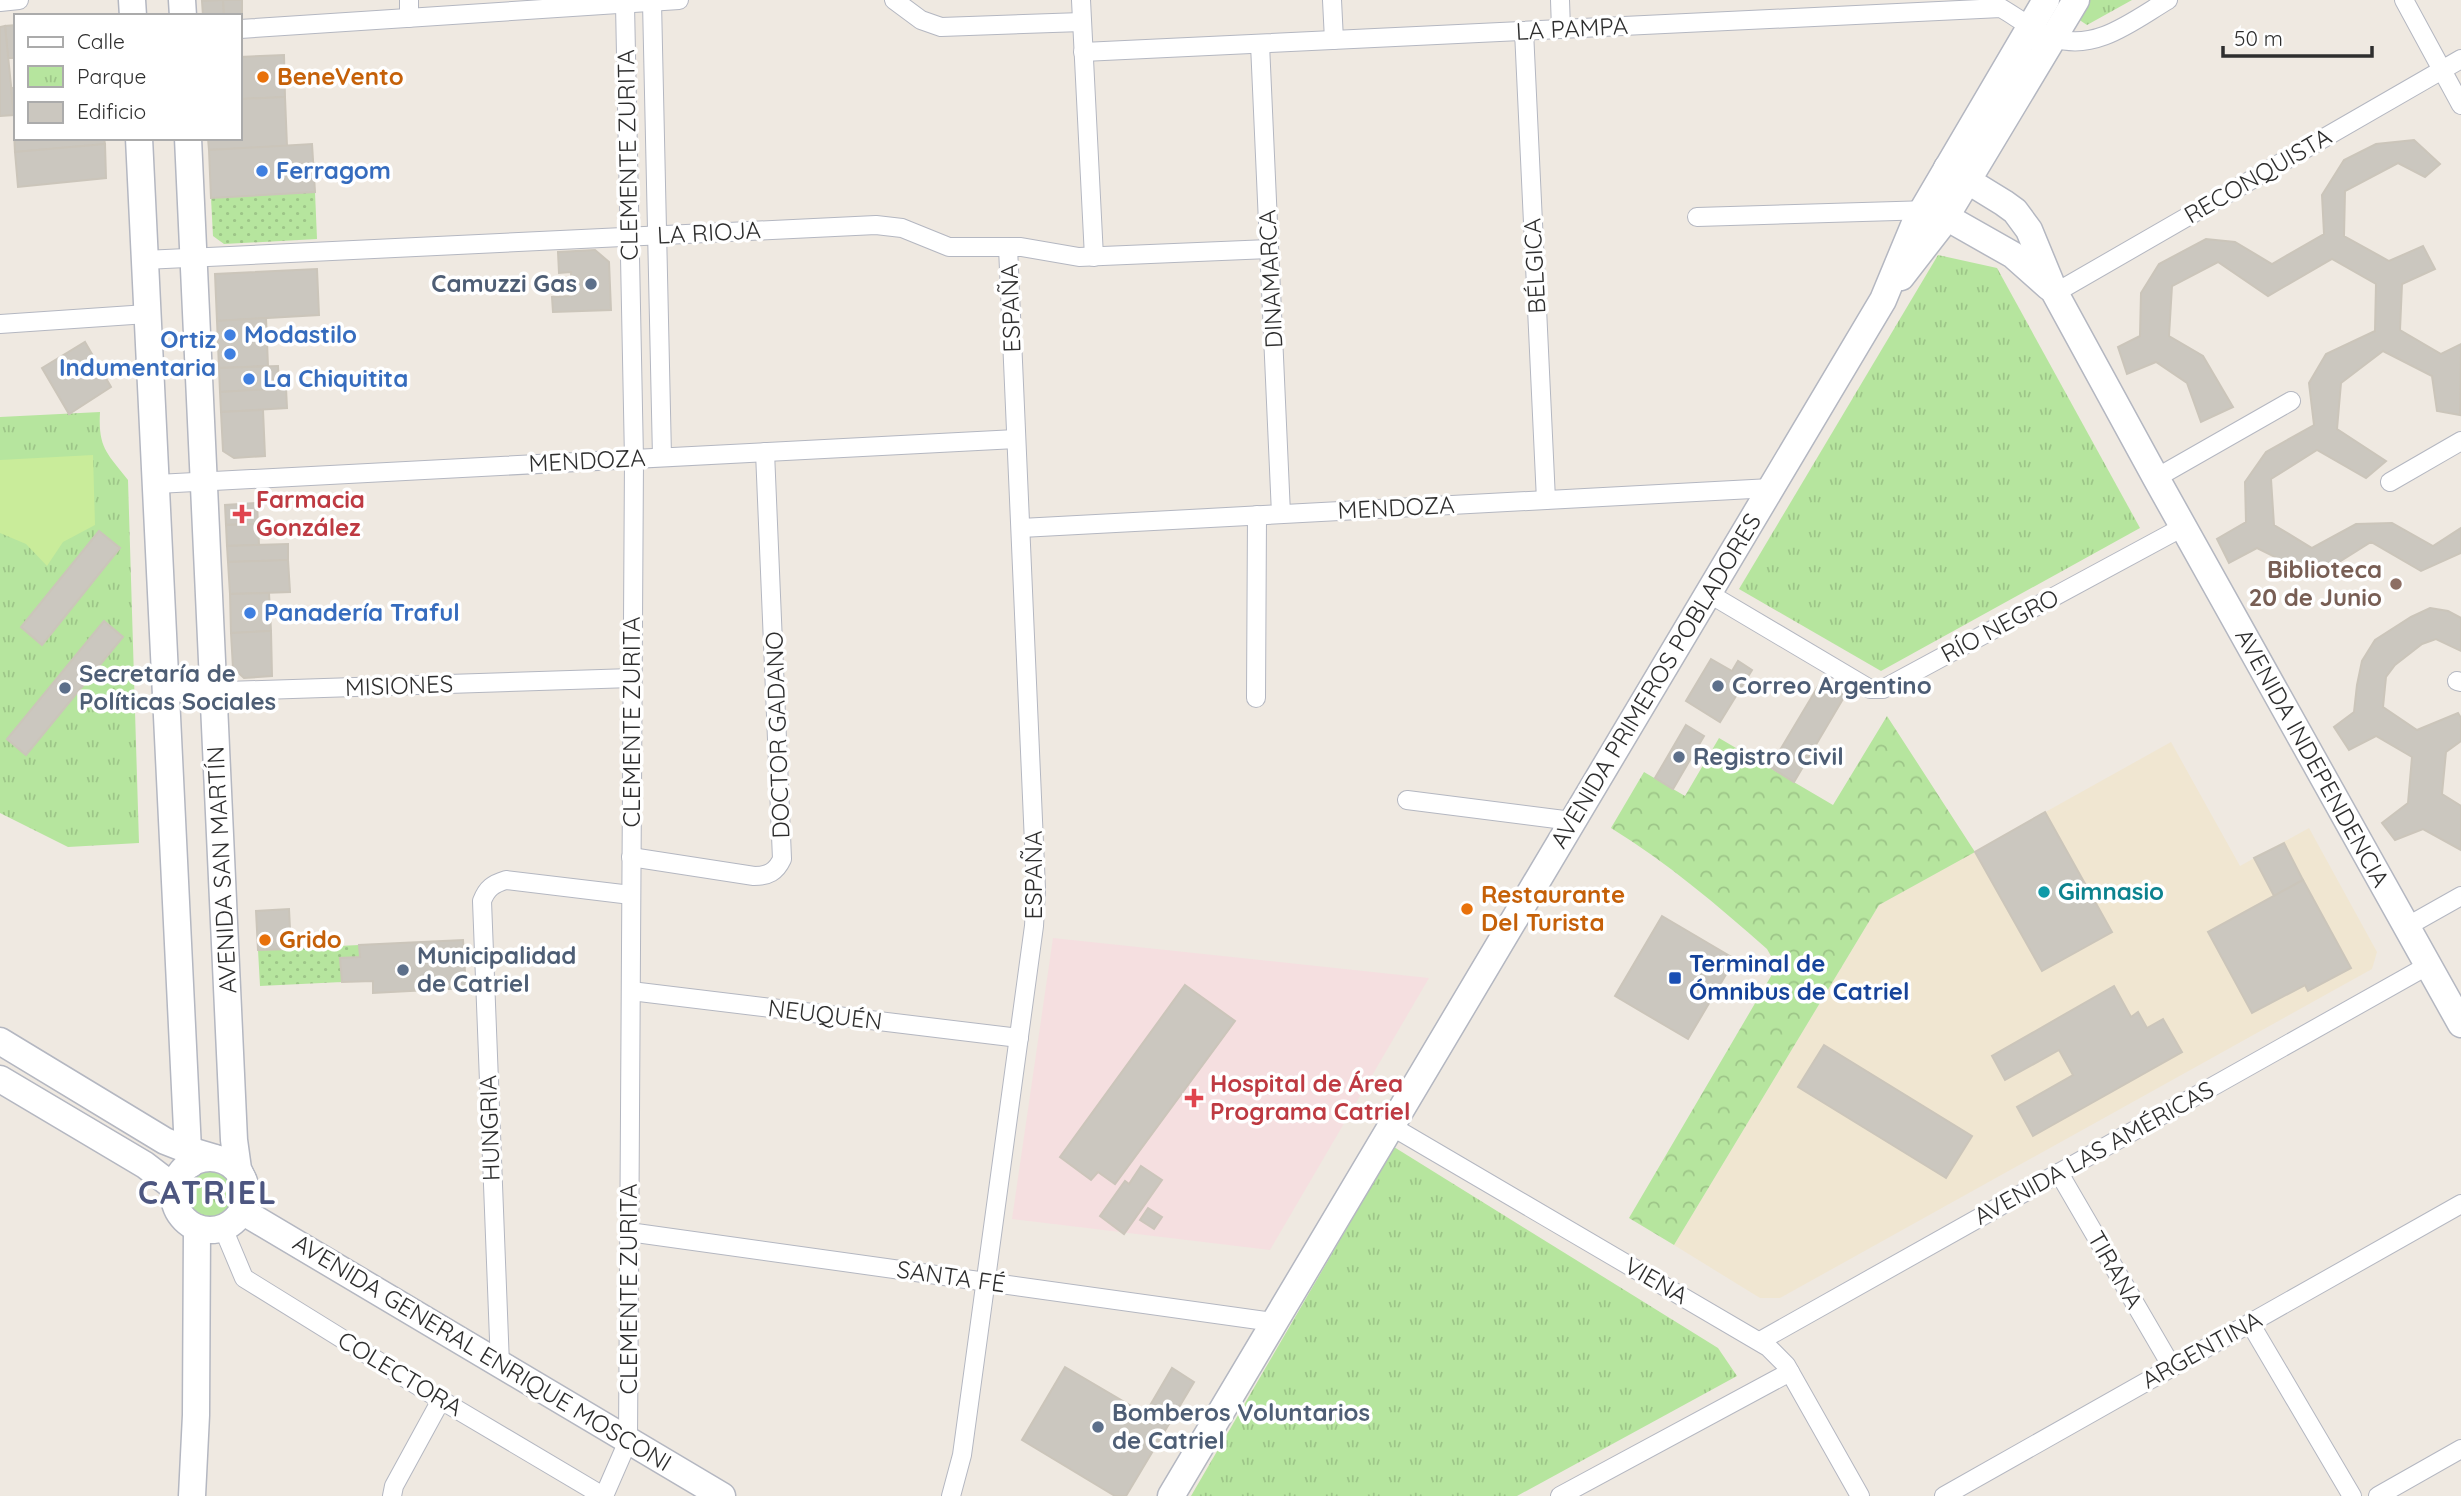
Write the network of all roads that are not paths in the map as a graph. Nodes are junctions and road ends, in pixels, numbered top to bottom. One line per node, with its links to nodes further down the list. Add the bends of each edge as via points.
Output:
1 (19, 0): 11 (street)
2 (679, 0): 12 (street)
3 (894, 0): 17 (street, via 921,20 941,27)
4 (1081, 0): 17 (street)
5 (1332, 0): 22 (street)
6 (1560, 0): 19 (street)
7 (2046, 0): 21 (street, AVENIDA PRIMEROS POBLADORES)
8 (2076, 0): 21 (street, AVENIDA PRIMEROS POBLADORES)
9 (2168, 0): 21 (street, via 2105,37 2083,42)
10 (2404, 0): 26 (street)
11 (0, 2)
12 (652, 2): 14 (street); 33 (street, CLEMENTE ZURITA)
13 (584, 3): 14 (street); 16 (street)
14 (625, 4): 34 (street, CLEMENTE ZURITA)
15 (2001, 4): 19 (street, LA PAMPA); 21 (street, LA PAMPA)
16 (409, 9): 18 (street)
17 (1082, 22): 24 (street)
18 (242, 29)
19 (1561, 29): 20 (street, LA PAMPA)
20 (1524, 31): 22 (street, LA PAMPA); 54 (street, BÉLGICA)
21 (2042, 32): 30 (street, AVENIDA PRIMEROS POBLADORES)
22 (1334, 40): 23 (street, LA PAMPA)
23 (1260, 44): 24 (street, LA PAMPA); 36 (street, DINAMARCA)
24 (1083, 52): 38 (street)
25 (2461, 59): 26 (street, RECONQUISTA)
26 (2441, 69): 27 (street); 40 (street, RECONQUISTA)
27 (2461, 105)
28 (139, 140): 39 (street, AVENIDA SAN MARTÍN)
29 (188, 140): 37 (street, AVENIDA SAN MARTÍN)
30 (1957, 174): 31 (street, AVENIDA PRIMEROS POBLADORES); 40 (street, AVENIDA INDEPENDENCIA, via 2023,220)
31 (1933, 206): 32 (street); 40 (street, AVENIDA INDEPENDENCIA, via 2013,255); 53 (street, AVENIDA PRIMEROS POBLADORES, via 1909,235 1883,300)
32 (1697, 217)
33 (657, 236): 34 (street, LA RIOJA); 35 (street, LA RIOJA, via 889,225 949,247); 47 (street, CLEMENTE ZURITA)
34 (630, 237): 37 (street, LA RIOJA); 48 (street, CLEMENTE ZURITA)
35 (1008, 247): 38 (street, LA RIOJA); 44 (street, ESPAÑA)
36 (1269, 249): 38 (street, LA RIOJA); 55 (street, DINAMARCA)
37 (194, 257): 39 (street, LA RIOJA); 50 (street, AVENIDA SAN MARTÍN)
38 (1094, 257)
39 (144, 260): 41 (street, AVENIDA SAN MARTÍN)
40 (2055, 293): 49 (street, AVENIDA INDEPENDENCIA)
41 (147, 314): 42 (street); 52 (street, AVENIDA SAN MARTÍN)
42 (0, 324)
43 (2291, 401): 49 (street)
44 (1016, 439): 46 (street, MENDOZA); 58 (street, ESPAÑA)
45 (2461, 441): 51 (street)
46 (765, 452): 47 (street, MENDOZA); 66 (street, DOCTOR GADANO, via 782,859 771,873 754,876)
47 (662, 457): 48 (street, MENDOZA)
48 (634, 459): 50 (street, MENDOZA); 60 (street, CLEMENTE ZURITA)
49 (2156, 478): 57 (street, AVENIDA INDEPENDENCIA)
50 (204, 481): 52 (street, MENDOZA); 61 (street, AVENIDA SAN MARTÍN)
51 (2390, 482)
52 (157, 484): 62 (street, AVENIDA SAN MARTÍN)
53 (1771, 488): 54 (street, MENDOZA); 59 (street, AVENIDA PRIMEROS POBLADORES)
54 (1546, 500): 55 (street, MENDOZA)
55 (1281, 514): 56 (street, MENDOZA)
56 (1257, 515): 58 (street, MENDOZA); 63 (street)
57 (2183, 527): 59 (street, RÍO NEGRO, via 1883,689 1870,689); 69 (street, AVENIDA INDEPENDENCIA)
58 (1021, 528): 73 (street, ESPAÑA, via 1037,889)
59 (1708, 593): 65 (street, AVENIDA PRIMEROS POBLADORES)
60 (632, 678): 61 (street, MISIONES); 66 (street, CLEMENTE ZURITA)
61 (214, 691): 62 (street, MISIONES); 79 (street, AVENIDA SAN MARTÍN, via 234,1140)
62 (166, 693): 77 (street, AVENIDA SAN MARTÍN)
63 (1256, 698)
64 (1407, 800): 65 (street)
65 (1572, 821): 76 (street, AVENIDA PRIMEROS POBLADORES)
66 (632, 857): 67 (street, CLEMENTE ZURITA)
67 (631, 895): 71 (street, CLEMENTE ZURITA); 88 (street, HUNGRIA, via 506,880 486,891 481,912)
68 (2461, 897): 69 (street)
69 (2406, 927): 70 (street, AVENIDA INDEPENDENCIA)
70 (2427, 966): 72 (street, AVENIDA INDEPENDENCIA); 78 (street, AVENIDA LAS AMÉRICAS)
71 (631, 992): 73 (street, NEUQUÉN); 83 (street, CLEMENTE ZURITA)
72 (2461, 1024)
73 (1019, 1038): 84 (street, ESPAÑA)
74 (0, 1041): 77 (street)
75 (0, 1079): 80 (street, via 145,1165)
76 (1391, 1126): 85 (street, AVENIDA PRIMEROS POBLADORES); 87 (street, VIENA)
77 (198, 1157): 79 (street, via 227,1162); 80 (street, via 178,1177)
78 (2059, 1173): 87 (street, AVENIDA LAS AMÉRICAS); 89 (street, TIRANA)
79 (243, 1180): 82 (street, AVENIDA SAN MARTÍN, via 246,1190)
80 (175, 1188): 82 (street, via 181,1215)
81 (2461, 1204): 86 (street, ARGENTINA)
82 (221, 1222): 88 (street, AVENIDA GENERAL ENRIQUE MOSCONI); 91 (street, COLECTORA, via 244,1278); 94 (street, AVENIDA SAN MARTÍN, via 196,1415)
83 (629, 1232): 84 (street, SANTA FÉ); 92 (street, CLEMENTE ZURITA)
84 (986, 1282): 85 (street, SANTA FÉ); 98 (street, ESPAÑA, via 962,1455)
85 (1273, 1322): 99 (street, AVENIDA PRIMEROS POBLADORES)
86 (2250, 1323): 89 (street, ARGENTINA); 103 (street)
87 (1760, 1341): 90 (street, VIENA)
88 (500, 1366): 92 (street, AVENIDA GENERAL ENRIQUE MOSCONI)
89 (2172, 1367): 102 (street, ARGENTINA)
90 (1790, 1372): 100 (street); 101 (street, VIENA)
91 (441, 1400): 95 (street); 96 (street, COLECTORA)
92 (628, 1440): 96 (street); 97 (street, AVENIDA GENERAL ENRIQUE MOSCONI)
93 (2461, 1449): 104 (street)
94 (192, 1496)
95 (392, 1496)
96 (604, 1496)
97 (722, 1496)
98 (951, 1496)
99 (1171, 1496)
100 (1560, 1496)
101 (1860, 1496)
102 (1944, 1496)
103 (2352, 1496)
104 (2378, 1496)

